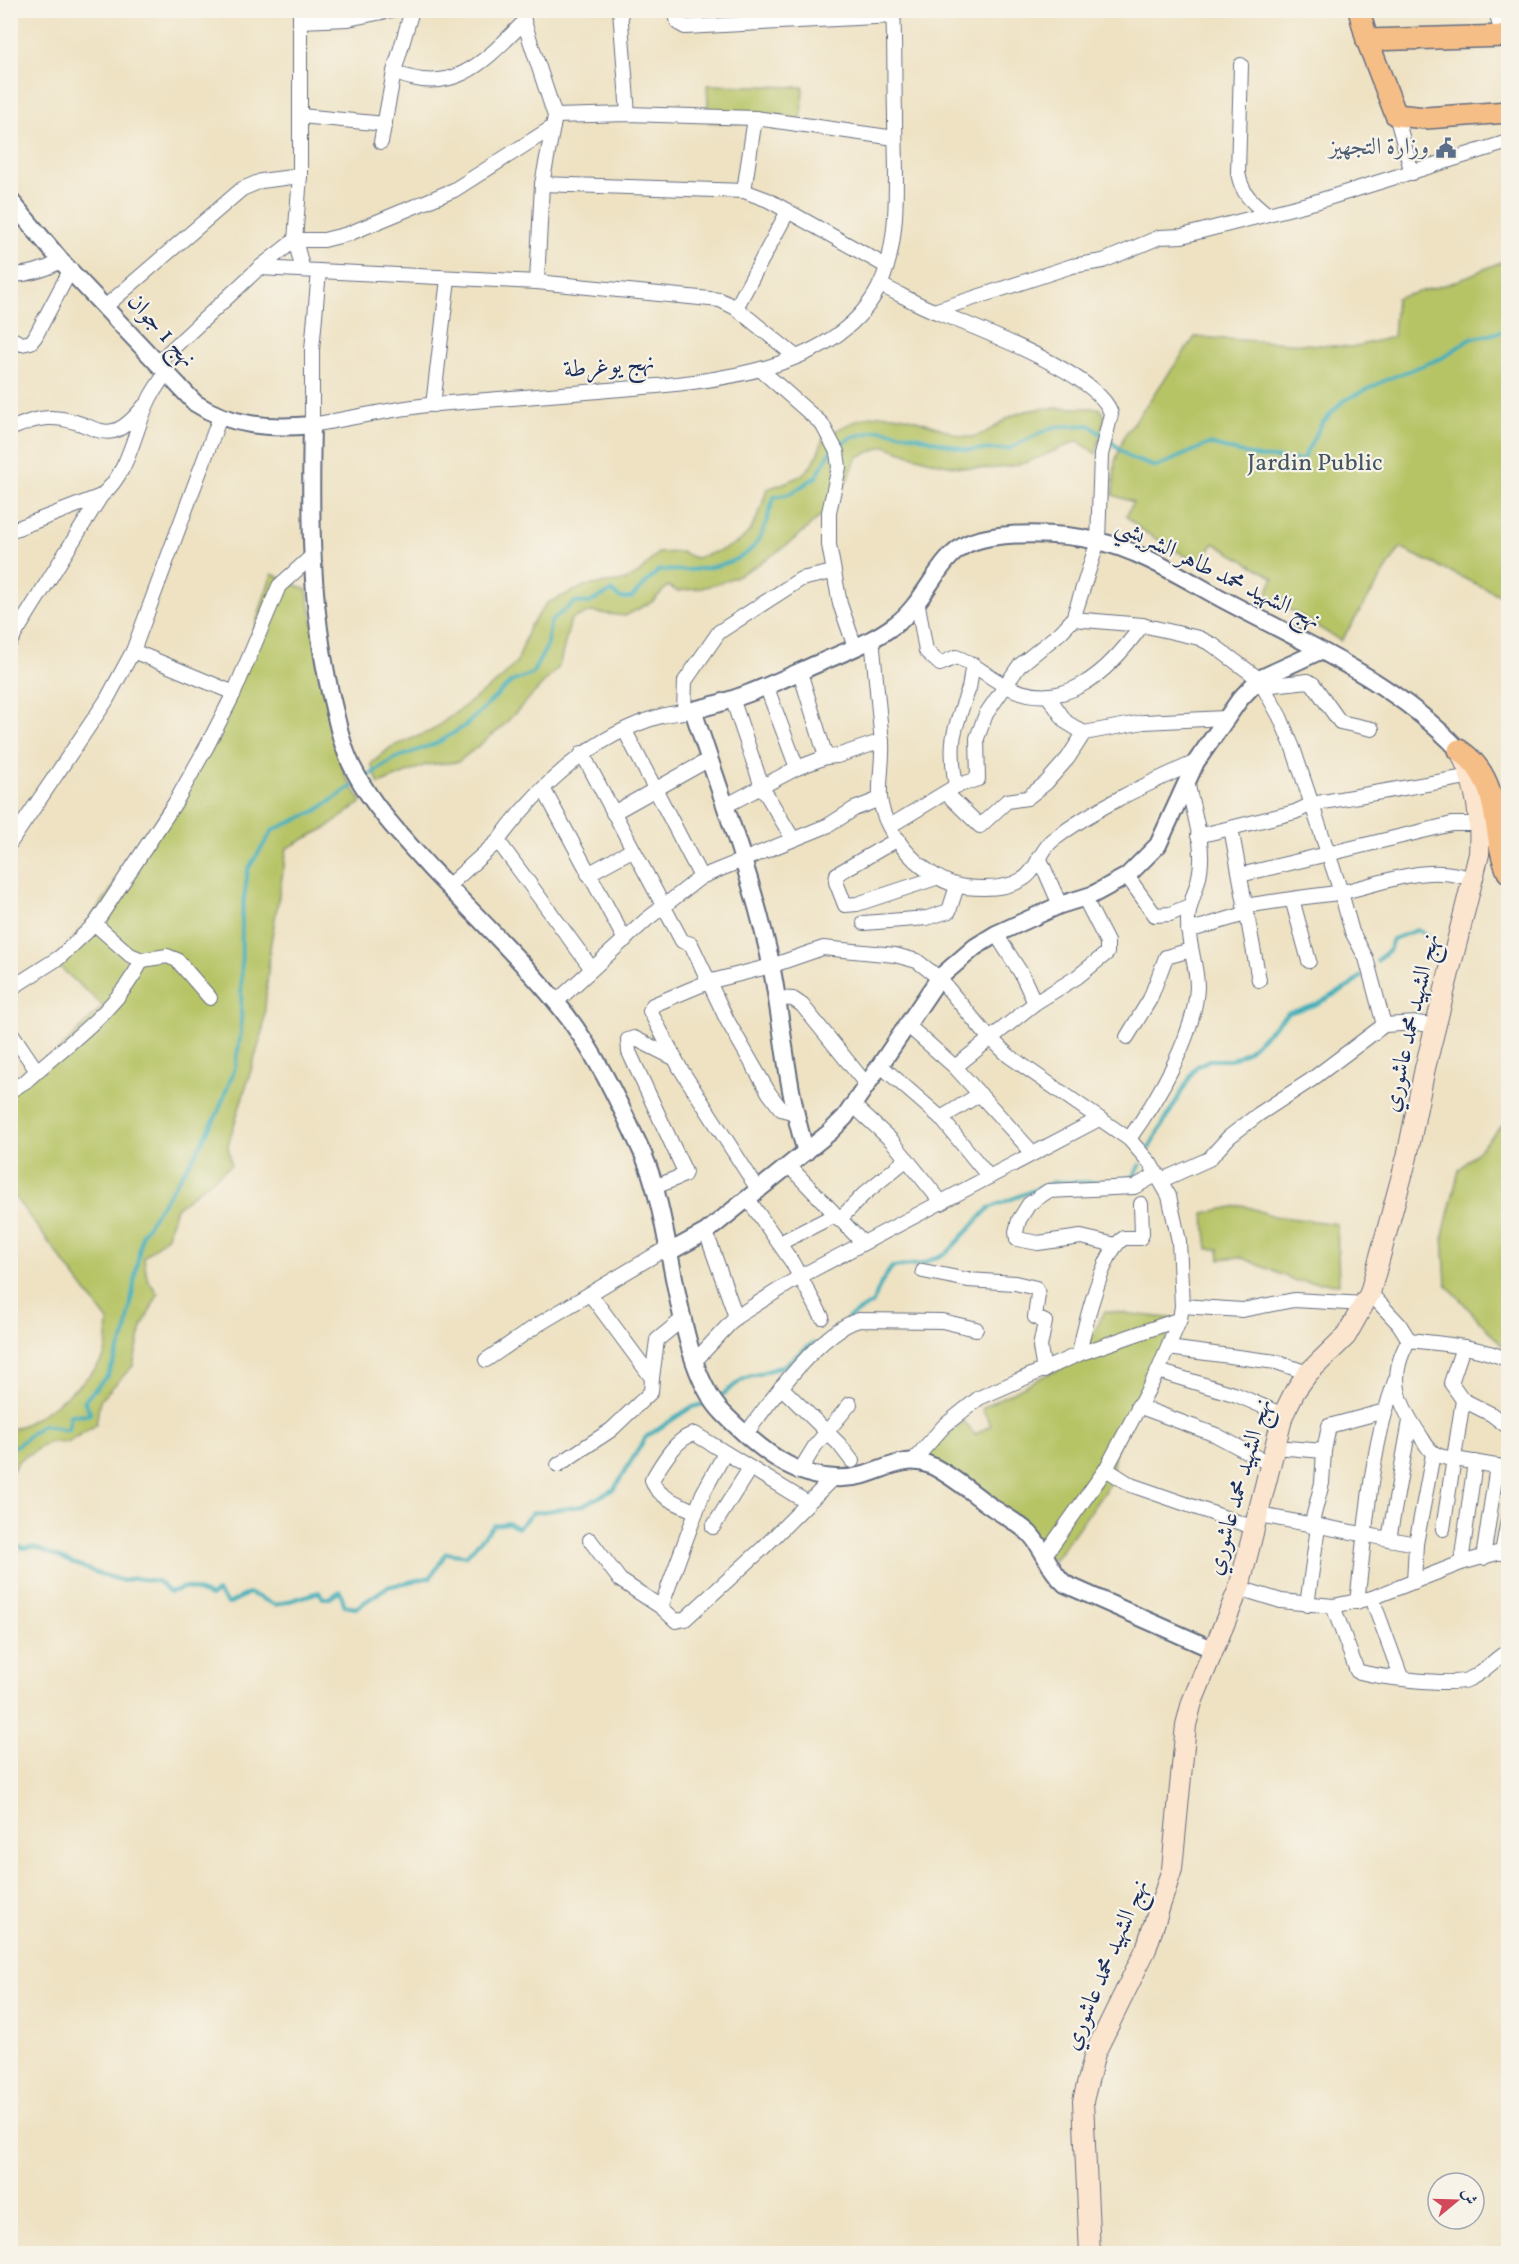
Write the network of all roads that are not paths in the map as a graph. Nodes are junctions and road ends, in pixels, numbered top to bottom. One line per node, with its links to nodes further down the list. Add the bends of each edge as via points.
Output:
1 (392, 10): 8 (street, via 348,19)
2 (412, 10): 13 (street)
3 (620, 10): 15 (street)
4 (675, 10): 7 (street, via 678,23 685,27)
5 (1359, 10): 11 (main road)
6 (1496, 10): 10 (street)
7 (893, 13): 21 (street, نهج يوغرطة)
8 (300, 16): 17 (street)
9 (524, 16): 13 (street, via 471,70 427,83); 19 (street)
10 (1505, 36): 11 (main road)
11 (1367, 40): 16 (main road)
12 (1241, 65): 30 (street, via 1238,173 1247,198)
13 (394, 72): 20 (street)
14 (1509, 112): 16 (main road, via 1426,118)
15 (628, 114): 18 (street); 19 (street)
16 (1396, 115): 24 (street)
17 (301, 116): 20 (street); 25 (street)
18 (755, 118): 21 (street); 27 (street)
19 (554, 122): 26 (street); 31 (street, via 454,190 348,234 324,240)
20 (385, 124): 22 (street)
21 (895, 138): 33 (street, نهج يوغرطة, via 893,222)
22 (381, 142)
23 (1509, 142): 24 (street)
24 (1412, 173): 30 (street)
25 (300, 176): 31 (street); 41 (street, via 261,181 242,189)
26 (542, 184): 27 (street); 39 (street)
27 (744, 191): 29 (street)
28 (10, 200): 32 (street, نهج 1 جوان)
29 (788, 211): 33 (street); 42 (street)
30 (1267, 214): 43 (street, via 1182,236 1160,237 1102,261 1072,266)
31 (296, 240): 34 (street); 35 (street)
32 (66, 265): 37 (street); 41 (street, نهج 1 جوان); 44 (street, via 35,337 22,344)
33 (886, 266): 40 (street, نهج يوغرطة)
34 (259, 268): 35 (street); 46 (street)
35 (303, 270): 36 (street)
36 (319, 271): 38 (street); 51 (street, via 312,350)
37 (10, 275)
38 (448, 279): 39 (street); 49 (street)
39 (537, 282): 42 (street, via 720,300)
40 (880, 285): 43 (street); 45 (street, نهج يوغرطة, via 850,323 826,341)
41 (106, 306): 46 (street, نهج 1 جوان)
42 (736, 308): 45 (street)
43 (934, 311): 55 (street, via 968,322 1062,369 1109,406 1110,424 1101,455)
44 (10, 338)
45 (795, 356): 47 (street, نهج يوغرطة)
46 (161, 369): 48 (street); 50 (street, نهج 1 جوان, via 195,403)
47 (761, 370): 49 (street, نهج يوغرطة, via 706,381); 57 (street, via 822,424 837,452 839,467 829,512)
48 (150, 398): 52 (street, via 125,426 113,432 51,418); 53 (street, via 123,471)
49 (433, 405): 51 (street, نهج يوغرطة)
50 (220, 417): 51 (street, نهج 1 جوان, via 282,428); 64 (street)
51 (312, 425): 56 (street)
52 (10, 429)
53 (101, 496): 54 (street); 62 (street)
54 (10, 531)
55 (1098, 541): 58 (street, نهج الشهيد محمد طاهر الشريشي, via 1034,535 981,539 949,558); 59 (street); 65 (street, نهج الشهيد محمد طاهر الشريشي, via 1156,565)
56 (311, 556): 73 (street, via 279,586); 117 (street, via 321,650 341,738 354,770 402,837)
57 (833, 572): 63 (street); 76 (street, via 801,579 724,628 685,681)
58 (918, 605): 61 (street, نهج الشهيد محمد طاهر الشريشي, via 896,625); 67 (street, via 929,656 939,664 956,657)
59 (1073, 619): 60 (street); 71 (street, via 1027,658)
60 (1142, 625): 70 (street, via 1199,638); 74 (street, via 1102,672 1072,690)
61 (873, 638): 63 (street, نهج الشهيد محمد طاهر الشريشي); 81 (street)
62 (10, 642)
63 (855, 647): 68 (street, نهج الشهيد محمد طاهر الشريشي)
64 (133, 651): 73 (street); 105 (street, via 106,701)
65 (1320, 651): 66 (street); 82 (street, نهج الشهيد محمد طاهر الشريشي, via 1402,699)
66 (1302, 661): 69 (street); 70 (street)
67 (974, 665): 71 (street); 92 (street, via 953,731)
68 (800, 672): 72 (street, نهج الشهيد محمد طاهر الشريشي); 84 (street)
69 (1308, 681): 70 (street); 78 (street, via 1340,722)
70 (1261, 683): 77 (street); 95 (street, via 1280,717)
71 (1004, 686): 74 (street); 92 (street, via 986,714 977,738 978,779)
72 (767, 688): 75 (street, نهج الشهيد محمد طاهر الشريشي); 87 (street)
73 (234, 693): 127 (street, via 175,803)
74 (1048, 696): 80 (street, via 1066,723)
75 (733, 701): 76 (street, نهج الشهيد محمد طاهر الشريشي); 90 (street)
76 (689, 711): 79 (street, via 659,716); 85 (street)
77 (1225, 718): 80 (street, via 1144,722); 86 (street)
78 (1372, 729)
79 (625, 730): 83 (street); 91 (street)
80 (1084, 733): 92 (street, via 1046,783 1027,798 1007,801 980,826)
81 (882, 741): 84 (street); 94 (street)
82 (1459, 750): 88 (main road, نهج الشهيد محمد عاشوري); 110 (main road, via 1477,765 1487,786)
83 (582, 753): 93 (street); 97 (street)
84 (826, 757): 87 (street)
85 (710, 759): 91 (street); 96 (street)
86 (1196, 762): 89 (street); 108 (street, via 1071,826 1050,842)
87 (797, 768): 90 (street)
88 (1472, 776): 95 (street); 98 (main road, نهج الشهيد محمد عاشوري)
89 (1187, 781): 101 (street); 113 (street, via 1158,845)
90 (762, 787): 96 (street); 102 (street)
91 (657, 789): 97 (street); 114 (street)
92 (951, 789): 99 (street)
93 (544, 790): 104 (street); 111 (street)
94 (880, 799): 99 (street); 102 (street)
95 (1312, 804): 100 (street); 107 (street)
96 (727, 805): 109 (street)
97 (613, 813): 106 (street)
98 (1481, 824): 107 (street, via 1452,824); 116 (main road, نهج الشهيد محمد عاشوري)
99 (890, 826): 103 (street)
100 (1231, 828): 101 (street); 112 (street)
101 (1198, 836): 124 (street, via 1201,870)
102 (793, 839): 109 (street)
103 (898, 839): 115 (street, via 922,869); 115 (street, via 837,874 845,905)
104 (498, 841): 117 (street); 135 (street)
105 (10, 843)
106 (632, 850): 111 (street); 123 (street)
107 (1328, 854): 112 (street); 119 (street)
108 (1039, 857): 118 (street, via 1027,877 1014,883 977,888); 122 (street)
109 (742, 862): 114 (street); 134 (street)
110 (1509, 872)
111 (588, 874): 130 (street)
112 (1240, 875): 125 (street)
113 (1127, 876): 120 (street); 124 (street, via 1155,915)
114 (701, 877): 123 (street)
115 (936, 878): 118 (street)
116 (1474, 880): 119 (street, via 1436,871); 146 (main road, نهج الشهيد محمد عاشوري)
117 (448, 886): 142 (street)
118 (957, 886): 126 (street, via 949,911 927,918)
119 (1341, 892): 121 (street); 145 (street, via 1352,932 1366,958)
120 (1084, 897): 122 (street); 143 (street, via 1107,942 1107,952 1077,977)
121 (1292, 899): 125 (street); 133 (street)
122 (1060, 905): 129 (street)
123 (663, 906): 130 (street); 138 (street, via 684,943 691,944)
124 (1189, 906): 128 (street)
125 (1244, 910): 128 (street); 137 (street)
126 (864, 923)
127 (95, 924): 132 (street, via 130,955); 139 (street, via 60,957)
128 (1188, 931): 131 (street)
129 (996, 934): 136 (street); 143 (street)
130 (625, 940): 135 (street)
131 (1191, 950): 148 (street, via 1167,957 1150,999); 161 (street, via 1197,985 1191,1017 1162,1086)
132 (142, 960): 140 (street, via 172,957); 153 (street, via 133,980 106,1009)
133 (1309, 961)
134 (771, 966): 136 (street, via 833,947 917,961); 138 (street); 141 (street)
135 (592, 969): 142 (street)
136 (939, 978): 144 (street); 149 (street)
137 (1259, 980)
138 (708, 982): 150 (street, via 650,1008); 158 (street, via 769,1093 781,1109)
139 (10, 989)
140 (210, 998)
141 (777, 998): 154 (street, via 793,999 802,1005); 158 (street)
142 (556, 1002): 168 (street, via 587,1043)
143 (1035, 1003): 149 (street)
144 (906, 1024): 151 (street); 152 (street)
145 (1384, 1025): 146 (street); 167 (street, via 1259,1114 1209,1158)
146 (1437, 1026): 181 (main road, نهج الشهيد محمد عاشوري, via 1407,1157)
147 (10, 1031): 153 (street)
148 (1127, 1037)
149 (990, 1039): 152 (street); 160 (street, via 1044,1083)
150 (674, 1058): 168 (street, via 634,1038 628,1040 629,1052 685,1172); 169 (street)
151 (880, 1065): 154 (street); 159 (street)
152 (955, 1066): 156 (street)
153 (37, 1071): 155 (street)
154 (866, 1084): 157 (street)
155 (10, 1091)
156 (980, 1094): 159 (street); 163 (street)
157 (853, 1105): 162 (street); 164 (street)
158 (795, 1113): 162 (street)
159 (941, 1118): 166 (street)
160 (1099, 1119): 161 (street); 163 (street)
161 (1129, 1139): 167 (street)
162 (806, 1152): 165 (street)
163 (1032, 1152): 166 (street)
164 (907, 1159): 170 (street); 172 (street)
165 (789, 1166): 169 (street); 172 (street)
166 (989, 1177): 170 (street)
167 (1160, 1177): 176 (street, via 1134,1187 1048,1191 1029,1204 1016,1232 1017,1239 1028,1243 1071,1237); 182 (street, via 1169,1196 1179,1240)
168 (655, 1187): 177 (street)
169 (753, 1195): 173 (street); 174 (street)
170 (942, 1203): 175 (street)
171 (1141, 1204): 176 (street, via 1141,1236 1124,1238)
172 (837, 1218): 174 (street); 175 (street)
173 (705, 1232): 177 (street); 183 (street)
174 (780, 1243): 179 (street)
175 (863, 1243): 179 (street)
176 (1116, 1245): 190 (street, via 1095,1293)
177 (671, 1249): 180 (street); 185 (street)
178 (923, 1271): 194 (street, via 1036,1288 1035,1317 1045,1322 1040,1347)
179 (801, 1276): 183 (street); 184 (street)
180 (591, 1294): 191 (street); 198 (street)
181 (1368, 1298): 182 (street, via 1294,1300 1242,1310); 187 (street, via 1399,1324); 196 (main road, نهج الشهيد محمد عاشوري, via 1346,1336)
182 (1181, 1312): 189 (street); 190 (street)
183 (736, 1317): 193 (street)
184 (822, 1317)
185 (684, 1318): 193 (street); 198 (street, via 657,1340)
186 (976, 1329): 199 (street, via 942,1321 851,1323 834,1332)
187 (1409, 1340): 188 (street); 197 (street, via 1400,1356)
188 (1463, 1347): 192 (street); 200 (street, via 1451,1383)
189 (1168, 1348): 195 (street); 196 (street, via 1276,1362)
190 (1079, 1354): 194 (street)
191 (486, 1360)
192 (1509, 1360)
193 (694, 1362): 208 (street, via 706,1391 721,1412)
194 (1044, 1371): 215 (street, via 979,1398 961,1410)
195 (1158, 1371): 202 (street); 204 (street, via 1237,1395)
196 (1308, 1373): 204 (main road, نهج الشهيد محمد عاشوري)
197 (1397, 1376): 203 (street); 205 (street, via 1398,1397)
198 (652, 1378): 217 (street, via 651,1392 630,1414)
199 (781, 1387): 207 (street); 208 (street)
200 (1463, 1400): 206 (street); 213 (street)
201 (850, 1404): 207 (street)
202 (1138, 1407): 212 (street); 220 (street)
203 (1385, 1411): 209 (street, via 1329,1426); 230 (street)
204 (1283, 1415): 212 (main road, نهج الشهيد محمد عاشوري)
205 (1410, 1421): 211 (street); 231 (street)
206 (1509, 1427)
207 (826, 1432): 214 (street); 221 (street)
208 (746, 1434): 221 (street)
209 (1324, 1451): 212 (street); 227 (street)
210 (725, 1452): 219 (street); 224 (street); 224 (street, via 689,1434 652,1480 656,1489)
211 (1433, 1454): 213 (street); 233 (street)
212 (1272, 1455): 226 (main road, نهج الشهيد محمد عاشوري)
213 (1456, 1459): 216 (street); 229 (street)
214 (852, 1461)
215 (913, 1461): 222 (street); 235 (street, via 928,1464 1027,1531)
216 (1475, 1462): 218 (street); 237 (street)
217 (558, 1465)
218 (1503, 1467): 236 (street)
219 (750, 1468): 223 (street); 228 (street)
220 (1106, 1468): 226 (street, via 1131,1485); 235 (street)
221 (799, 1472): 222 (street)
222 (832, 1479): 223 (street)
223 (808, 1503): 244 (street, via 685,1619 676,1621)
224 (696, 1512): 244 (street)
225 (1509, 1520): 234 (street)
226 (1257, 1522): 227 (street); 239 (main road, نهج الشهيد محمد عاشوري)
227 (1315, 1526): 230 (street); 242 (street)
228 (713, 1527)
229 (1443, 1529)
230 (1366, 1537): 231 (street); 241 (street)
231 (1389, 1539): 233 (street)
232 (590, 1540): 244 (street, via 620,1580)
233 (1416, 1544): 238 (street)
234 (1505, 1551): 236 (street)
235 (1045, 1555): 245 (street, via 1055,1575 1065,1584)
236 (1483, 1558): 237 (street)
237 (1461, 1563): 238 (street)
238 (1414, 1582): 240 (street)
239 (1239, 1588): 242 (street); 245 (main road, نهج الشهيد محمد عاشوري)
240 (1372, 1598): 241 (street); 247 (street)
241 (1357, 1602): 243 (street)
242 (1307, 1605): 243 (street)
243 (1333, 1606): 247 (street, via 1356,1671 1378,1677)
244 (661, 1607)
245 (1212, 1649): 248 (main road, نهج الشهيد محمد عاشوري, via 1186,1725 1167,1892 1146,1949 1095,2053 1083,2101)
246 (1509, 1651): 247 (street, via 1467,1680 1451,1683)
247 (1401, 1677)
248 (1090, 2253)

